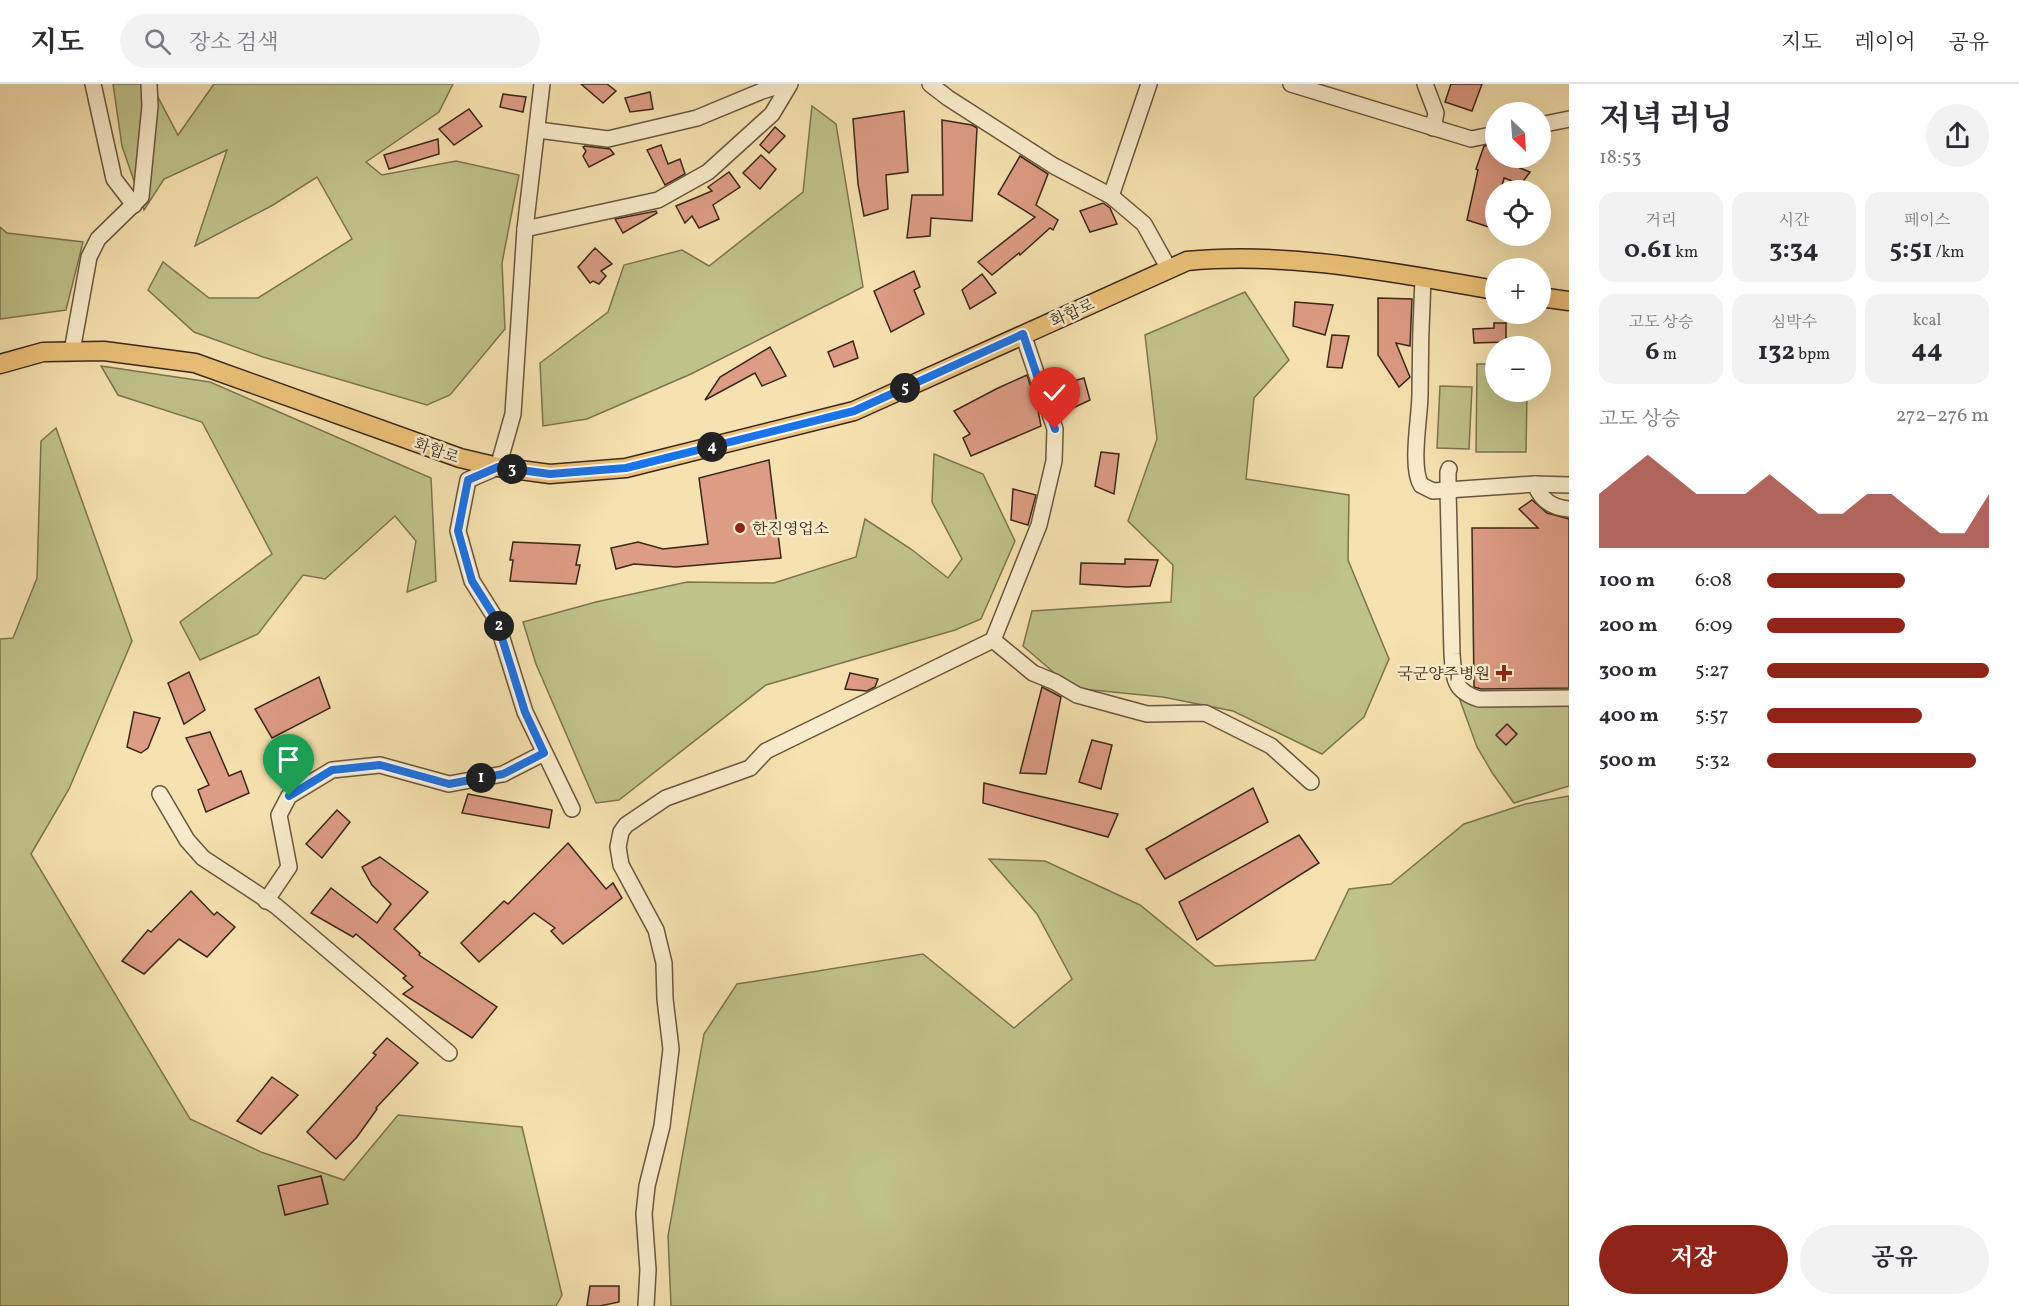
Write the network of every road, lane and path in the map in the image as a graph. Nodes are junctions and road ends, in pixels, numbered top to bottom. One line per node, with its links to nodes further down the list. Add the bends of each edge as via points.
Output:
1 (93, 84): 16 (street, via 114,179)
2 (149, 84): 16 (street, via 141,197)
3 (542, 84): 13 (street)
4 (785, 84): 13 (street, via 697,118 608,139)
5 (790, 84): 17 (street, via 772,114 708,172 658,200)
6 (930, 84): 15 (street, via 1054,166)
7 (1149, 84): 15 (street)
8 (1291, 84): 12 (street)
9 (1425, 84): 12 (street, via 1436,113)
10 (1569, 119): 11 (street)
11 (1551, 123)
12 (1433, 128): 14 (street, via 1471,139)
13 (538, 130): 17 (street)
14 (1485, 136)
15 (1111, 196): 18 (street, via 1144,224)
16 (134, 205): 24 (street, via 98,239 89,257)
17 (525, 229): 26 (street, via 513,414)
18 (1169, 269): 19 (main road, 화합로, via 1187,261 1227,257 1343,265); 23 (main road, 화합로)
19 (1423, 278): 20 (main road, 화합로); 30 (street, via 1418,482 1433,491)
20 (1485, 288)
21 (1551, 299): 22 (main road)
22 (1569, 301)
23 (1023, 334): 26 (main road, 화합로, via 854,411 626,468 550,474); 32 (street, via 1055,429 1054,461 1039,525)
24 (72, 351): 25 (main road, 화합로, via 44,352); 26 (main road, 화합로, via 104,351 195,363 460,458)
25 (0, 364)
26 (498, 467): 34 (street, via 468,480 458,531 472,581 496,619 525,712)
27 (1449, 469): 30 (street)
28 (1535, 484): 29 (street); 30 (street); 31 (street, via 1542,499 1557,508)
29 (1569, 485)
30 (1448, 489): 33 (street, via 1453,674 1458,686 1468,696 1485,700)
31 (1569, 509)
32 (993, 640): 35 (street, via 1033,673 1077,695 1147,714 1205,713 1271,746); 40 (street, via 766,751 750,768 666,798 621,832 621,866 656,930 664,963 671,1048 662,1126 645,1205)
33 (1569, 698)
34 (544, 753): 37 (street); 38 (street, via 503,774 449,784 380,765 332,770 289,796 279,815 289,867)
35 (1311, 782)
36 (160, 794): 38 (street, via 203,858)
37 (573, 809)
38 (266, 901): 39 (street)
39 (449, 1053)
40 (646, 1306)

